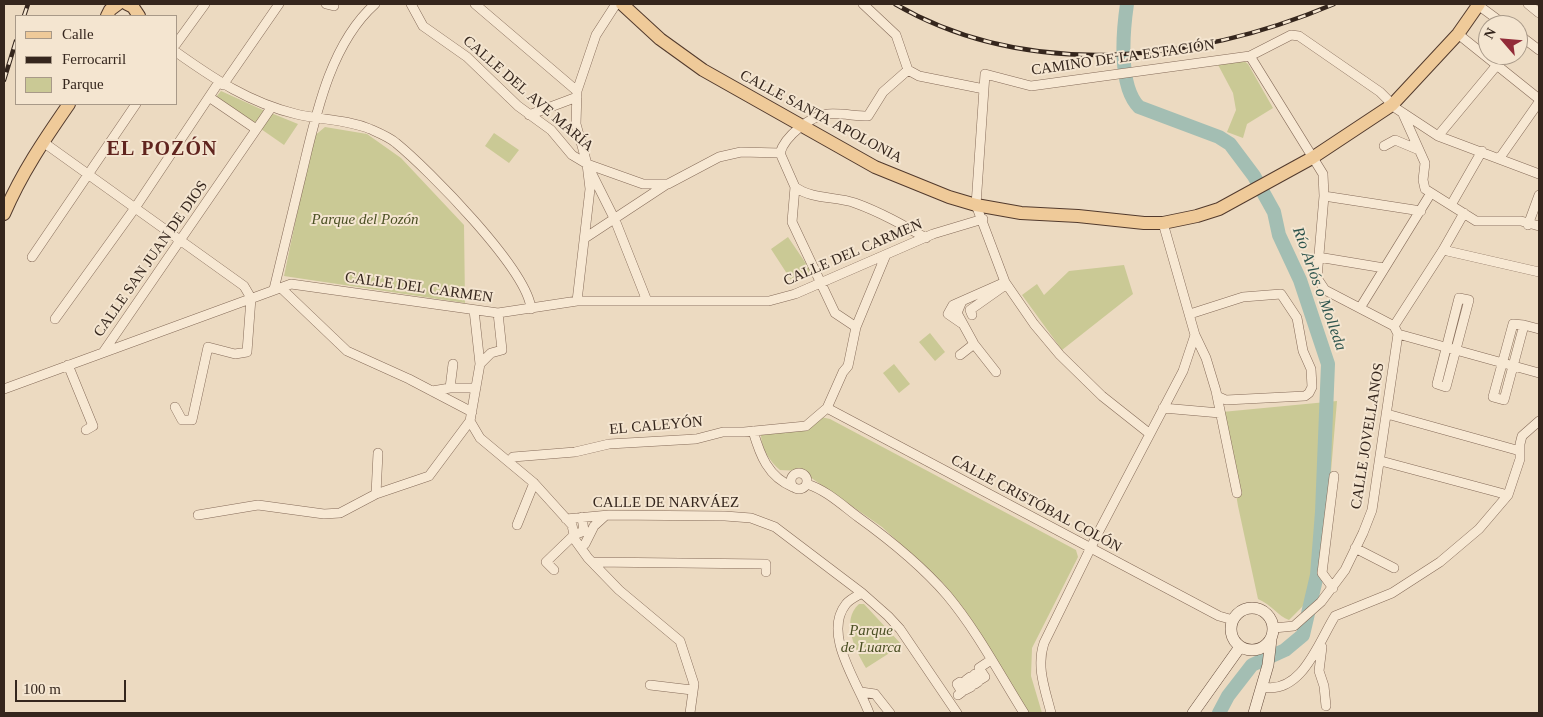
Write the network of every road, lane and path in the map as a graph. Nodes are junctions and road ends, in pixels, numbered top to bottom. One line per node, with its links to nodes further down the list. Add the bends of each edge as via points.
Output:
1 (205, 4): 14 (street)
2 (279, 4): 22 (street)
3 (375, 4): 33 (street, via 352,29 342,46)
4 (411, 4): 32 (street, CALLE DEL AVE MARÍA, via 423,26 467,57)
5 (475, 4): 24 (street)
6 (616, 4): 24 (street, via 596,35)
7 (622, 4): 34 (main road, CALLE SANTA APOLONIA, via 660,39 703,70)
8 (863, 4): 21 (street, via 896,35)
9 (1478, 4): 12 (street); 13 (main road, CALLE SANTA APOLONIA)
10 (1528, 4): 11 (street)
11 (1539, 13)
12 (1492, 15)
13 (1458, 34): 16 (street); 29 (main road, CALLE SANTA APOLONIA)
14 (178, 41)
15 (1528, 42): 17 (street)
16 (1478, 50)
17 (1539, 50)
18 (178, 53): 22 (street)
19 (1250, 56): 23 (street, CAMINO DE LA ESTACIÓN, via 1031,86 985,74); 29 (street, CAMINO DE LA ESTACIÓN, via 1291,35 1299,36 1380,92); 44 (street)
20 (1497, 65): 26 (street); 37 (street)
21 (908, 70): 23 (street, via 919,76); 34 (street, via 884,92 868,116 827,114)
22 (221, 84): 25 (street); 30 (street)
23 (984, 90): 54 (street)
24 (577, 94): 32 (street); 46 (street, via 576,124)
25 (209, 97): 35 (street); 56 (street)
26 (1539, 100): 45 (street)
27 (67, 105): 38 (main road)
28 (135, 105): 48 (street)
29 (1392, 105): 31 (street, CAMINO DE LA ESTACIÓN); 44 (main road, CALLE SANTA APOLONIA)
30 (270, 108): 33 (street); 35 (street, CALLE SAN JUAN DE DIOS)
31 (1402, 113): 37 (street, CAMINO DE LA ESTACIÓN); 41 (street)
32 (528, 115): 46 (street, CALLE DEL AVE MARÍA, via 551,130 572,155)
33 (315, 117): 76 (street); 81 (street, via 368,128 394,142 418,162 511,267 527,294)
34 (801, 126): 42 (street); 54 (main road, CALLE SANTA APOLONIA, via 875,167)
35 (256, 129): 67 (street, CALLE SAN JUAN DE DIOS)
36 (1398, 132): 39 (street)
37 (1438, 136): 43 (street, CAMINO DE LA ESTACIÓN)
38 (43, 142): 48 (street); 59 (main road, via 15,187)
39 (1403, 144): 40 (street, via 1395,140); 41 (street)
40 (1384, 146)
41 (1419, 150): 51 (street, via 1425,162 1425,189)
42 (780, 152): 49 (street, via 741,152 720,157); 50 (street)
43 (1482, 152): 45 (street, CAMINO DE LA ESTACIÓN); 55 (street)
44 (1312, 158): 53 (street, via 1323,174); 62 (main road, CALLE SANTA APOLONIA, via 1248,194 1198,216)
45 (1499, 159): 47 (street, CAMINO DE LA ESTACIÓN)
46 (587, 164): 49 (street, via 644,184); 61 (street, CALLE DEL AVE MARÍA); 65 (street, via 590,189)
47 (1539, 174)
48 (88, 175): 56 (street); 71 (street)
49 (668, 184): 61 (street)
50 (795, 187): 66 (street, via 804,193 854,203); 74 (street, via 792,222)
51 (1431, 193): 55 (street); 57 (street)
52 (1539, 194): 63 (street)
53 (1324, 196): 57 (street); 70 (street)
54 (976, 205): 60 (street); 62 (main road, CALLE SANTA APOLONIA, via 1021,213)
55 (1451, 205): 58 (street)
56 (135, 208): 67 (street); 86 (street)
57 (1421, 211): 72 (street)
58 (1464, 213): 63 (street, via 1476,221 1521,221); 68 (street)
59 (4, 214)
60 (983, 219): 66 (street, CALLE DEL CARMEN); 75 (street)
61 (615, 220): 65 (street); 79 (street, CALLE DEL AVE MARÍA)
62 (1163, 223): 84 (street)
63 (1528, 225): 64 (street)
64 (1539, 226)
65 (585, 238): 78 (street)
66 (926, 238): 69 (street, CALLE DEL CARMEN)
67 (180, 240): 77 (street, via 244,286); 95 (street, CALLE SAN JUAN DE DIOS)
68 (1443, 250): 73 (street); 90 (street)
69 (885, 257): 74 (street, CALLE DEL CARMEN); 88 (street)
70 (1318, 257): 72 (street); 80 (street, via 1317,278 1325,290)
71 (32, 258)
72 (1384, 268): 80 (street)
73 (1539, 272)
74 (820, 282): 79 (street, CALLE DEL CARMEN, via 795,294 769,301); 88 (street, via 835,313)
75 (1006, 283): 85 (street, via 970,310); 92 (street, via 962,301 957,313); 120 (street, via 1060,355 1102,396)
76 (277, 288): 77 (street, CALLE DEL CARMEN); 82 (street, CALLE DEL CARMEN, via 292,284); 109 (street, via 347,351)
77 (251, 298): 95 (street, CALLE DEL CARMEN); 111 (street, via 247,352 235,354 208,347 192,420 182,420)
78 (577, 301): 79 (street, CALLE DEL CARMEN); 81 (street, CALLE DEL CARMEN)
79 (646, 301)
80 (1360, 308): 90 (street)
81 (531, 309): 83 (street, CALLE DEL CARMEN)
82 (474, 310): 83 (street, CALLE DEL CARMEN); 101 (street)
83 (498, 313): 101 (street, via 502,350 491,353)
84 (1190, 314): 91 (street); 110 (street, via 1243,297 1281,294 1297,318 1303,351 1311,369 1309,393 1305,396 1226,400)
85 (972, 315)
86 (55, 319)
87 (1524, 326): 89 (street); 99 (street, via 1513,324); 103 (street)
88 (856, 327): 112 (street, via 848,366)
89 (1539, 329)
90 (1396, 330): 93 (street); 115 (street, CALLE JOVELLANOS)
91 (1195, 336): 96 (street); 98 (street)
92 (974, 344): 97 (street); 104 (street)
93 (1446, 346): 94 (street); 94 (street, via 1437,384 1446,387); 94 (street, via 1459,298 1470,300)
94 (1457, 350): 99 (street)
95 (104, 351): 102 (street, CALLE DEL CARMEN)
96 (1190, 355): 98 (street); 113 (street)
97 (960, 356)
98 (1206, 358): 110 (street)
99 (1504, 363): 103 (street); 103 (street, via 1493,397 1504,400)
100 (453, 364): 106 (street)
101 (480, 364): 107 (street)
102 (68, 365): 108 (street, CALLE DEL CARMEN); 118 (street, via 93,426)
103 (1514, 365): 105 (street)
104 (996, 372)
105 (1539, 373)
106 (450, 388): 107 (street); 109 (street)
107 (476, 388): 116 (street)
108 (4, 389)
109 (432, 391): 116 (street)
110 (1217, 396): 114 (street)
111 (175, 407)
112 (827, 408): 119 (street, EL CALEYÓN, via 806,426); 141 (street, CALLE CRISTÓBAL COLÓN)
113 (1163, 408): 114 (street); 120 (street)
114 (1220, 413): 129 (street)
115 (1387, 414): 121 (street); 124 (street, CALLE JOVELLANOS)
116 (471, 417): 123 (street, via 480,438); 130 (street, via 429,476)
117 (1539, 421): 121 (street, via 1522,436)
118 (86, 430)
119 (753, 431): 123 (street, EL CALEYÓN, via 723,432 696,439 609,444 575,452 513,457); 127 (street, via 763,461 777,476)
120 (1150, 434): 141 (street)
121 (1520, 451): 131 (street)
122 (378, 453): 130 (street)
123 (510, 461): 126 (street)
124 (1381, 461): 131 (street); 140 (street, CALLE JOVELLANOS, via 1372,510)
125 (1334, 476): 148 (street, via 1322,573)
126 (534, 483): 135 (street); 136 (street)
127 (792, 483): 128 (street, via 798,490); 128 (street, via 794,475 801,474 807,479)
128 (807, 484): 155 (street, via 821,489 917,564 948,596)
129 (1237, 493)
130 (376, 494): 132 (street, via 340,513 258,506)
131 (1508, 495): 153 (street, via 1479,529 1440,562 1385,597 1335,616)
132 (198, 515)
133 (605, 516): 134 (street, CALLE DE NARVÁEZ); 139 (street, via 594,526); 147 (street, CALLE DE NARVÁEZ, via 751,518 775,527)
134 (582, 517): 135 (street, CALLE DE NARVÁEZ); 137 (street)
135 (566, 519): 138 (street)
136 (517, 525)
137 (584, 531): 138 (street); 139 (street)
138 (575, 538): 142 (street); 143 (street); 146 (street, via 546,562)
139 (585, 544): 143 (street)
140 (1356, 548): 145 (street); 148 (street, CALLE JOVELLANOS)
141 (1091, 549): 151 (street, CALLE CRISTÓBAL COLÓN, via 1219,616); 168 (street, via 1041,653 1040,670)
142 (554, 560)
143 (590, 560): 144 (street); 158 (street, via 619,590 680,641 694,684)
144 (766, 568)
145 (1394, 568)
146 (554, 570)
147 (848, 583): 149 (street, CALLE DE NARVÁEZ); 150 (street)
148 (1333, 588): 152 (street, CALLE JOVELLANOS, via 1301,621)
149 (862, 593): 150 (street); 166 (street, CALLE DE NARVÁEZ, via 900,629)
150 (847, 602): 159 (street, via 837,627 840,647)
151 (1233, 620): 152 (street, via 1248,609 1262,610 1270,618); 154 (street, via 1231,631)
152 (1272, 639): 154 (street, via 1253,651); 157 (street)
153 (1322, 641): 157 (street, via 1311,662 1287,683 1273,689); 161 (street, via 1319,671)
154 (1240, 647): 169 (street)
155 (991, 660): 160 (street, via 979,668 984,677 980,680 976,674 973,676 978,682 975,684 970,677 966,680 971,687 966,690 960,682 957,684 962,692); 167 (street)
156 (650, 685): 158 (street)
157 (1263, 687): 170 (street)
158 (692, 690): 162 (street); 163 (street)
159 (861, 692): 164 (street); 165 (street, via 875,694)
160 (958, 695)
161 (1326, 706)
162 (690, 713)
163 (696, 713)
164 (869, 713)
165 (890, 713)
166 (958, 713)
167 (1024, 713)
168 (1050, 713)
169 (1193, 713)
170 (1254, 713)

